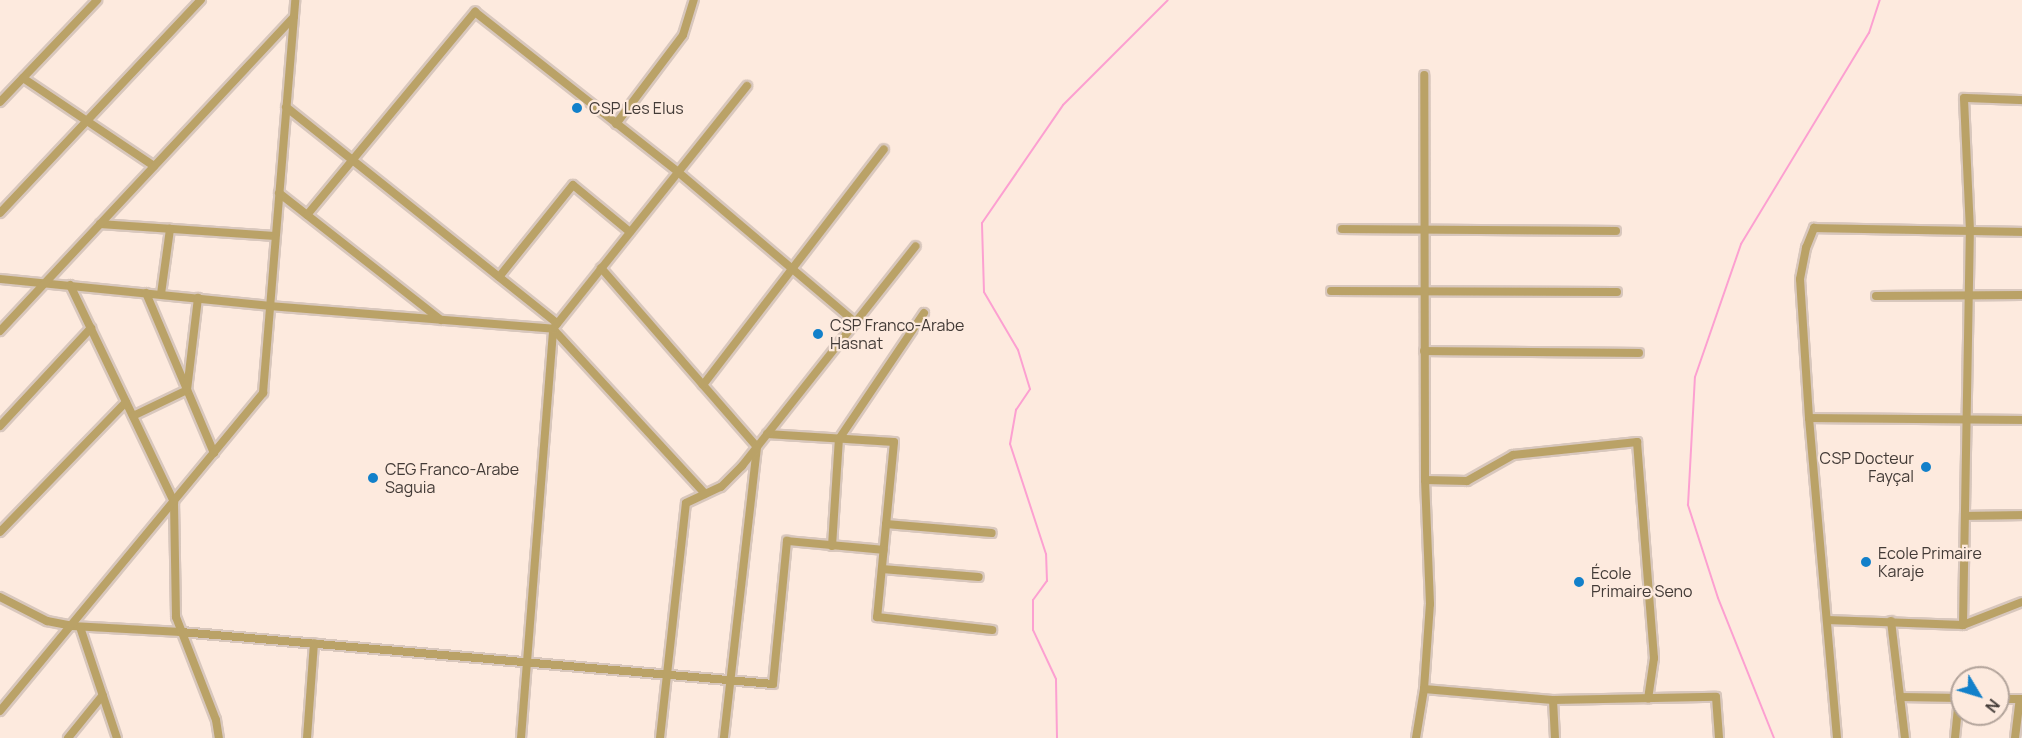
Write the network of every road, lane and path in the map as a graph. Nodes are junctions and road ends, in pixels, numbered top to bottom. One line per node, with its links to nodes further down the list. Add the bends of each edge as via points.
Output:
1 (97, 0): 7 (street)
2 (201, 0): 12 (street)
3 (295, 0): 5 (street)
4 (694, 0): 13 (street, via 683,35)
5 (294, 17): 11 (street); 16 (street)
6 (1424, 75): 24 (street)
7 (23, 78): 10 (street); 12 (street)
8 (747, 87): 17 (street)
9 (2022, 100): 26 (street, via 1964,98)
10 (0, 102)
11 (286, 107): 15 (street); 18 (street)
12 (87, 121): 16 (street); 19 (street)
13 (616, 124): 15 (street, via 475,12); 17 (street)
14 (884, 149): 32 (street)
15 (352, 160): 20 (street); 33 (street)
16 (154, 166): 21 (street)
17 (678, 172): 27 (street); 32 (street)
18 (279, 194): 20 (street); 29 (street)
19 (0, 213)
20 (307, 215): 48 (street)
21 (100, 224): 22 (street); 35 (street)
22 (170, 228): 29 (street); 41 (street)
23 (1342, 229): 24 (street)
24 (1424, 230): 25 (street); 38 (street)
25 (1616, 231)
26 (1970, 231): 28 (street); 44 (street); 59 (street, via 1814,228 1800,279)
27 (630, 232): 31 (street); 33 (street, via 573,185)
28 (2022, 232)
29 (275, 236): 46 (street)
30 (916, 246): 49 (street)
31 (601, 268): 50 (street); 55 (street)
32 (792, 269): 49 (street); 55 (street)
33 (499, 277): 50 (street)
34 (0, 279): 35 (street)
35 (44, 284): 36 (street); 52 (street)
36 (69, 285): 40 (street); 51 (street)
37 (1331, 291): 38 (street)
38 (1424, 291): 39 (street); 53 (street)
39 (1617, 292)
40 (146, 293): 41 (street); 56 (street)
41 (161, 294): 45 (street)
42 (2022, 295): 44 (street)
43 (1876, 296): 44 (street)
44 (1969, 296): 60 (street)
45 (198, 298): 46 (street); 56 (street)
46 (270, 306): 48 (street); 66 (street, via 263,393)
47 (924, 313): 64 (street)
48 (441, 320): 50 (street)
49 (856, 323): 63 (street)
50 (555, 326): 68 (street); 88 (street)
51 (91, 328): 57 (street); 62 (street)
52 (0, 331)
53 (1425, 351): 54 (street); 67 (street)
54 (1639, 353)
55 (703, 385): 65 (street)
56 (187, 390): 58 (street); 66 (street)
57 (126, 402): 58 (street); 73 (street)
58 (133, 416): 69 (street)
59 (1809, 418): 60 (street); 81 (street)
60 (1966, 420): 61 (street); 71 (street)
61 (2022, 420)
62 (0, 426)
63 (767, 435): 64 (street); 65 (street)
64 (839, 439): 72 (street, via 894,442); 75 (street)
65 (757, 447): 68 (street, via 721,487); 90 (street)
66 (214, 453): 69 (street)
67 (1425, 480): 91 (street, via 1430,604); 95 (street, via 1467,482 1512,455 1636,442 1654,658)
68 (705, 494): 89 (street, via 686,503)
69 (174, 502): 84 (street); 86 (street, via 173,581)
70 (2022, 515): 71 (street)
71 (1965, 516): 83 (street)
72 (886, 524): 74 (street); 76 (street)
73 (0, 532)
74 (992, 533)
75 (832, 546): 76 (street); 90 (street, via 788,542 773,684)
76 (884, 550): 77 (street)
77 (882, 569): 78 (street); 85 (street, via 877,618)
78 (979, 577)
79 (0, 597): 84 (street, via 47,621)
80 (2022, 602): 83 (street)
81 (1827, 620): 82 (street); 109 (street)
82 (1891, 621): 83 (street); 93 (street)
83 (1963, 625)
84 (76, 626): 86 (street); 92 (street); 98 (street)
85 (992, 630)
86 (181, 632): 87 (street); 101 (street, via 211,705)
87 (314, 643): 88 (street); 102 (street)
88 (528, 661): 89 (street); 103 (street)
89 (665, 675): 90 (street); 104 (street)
90 (729, 680): 105 (street)
91 (1424, 689): 97 (street); 106 (street)
92 (103, 695): 99 (street); 100 (street)
93 (1900, 697): 94 (street); 110 (street)
94 (1950, 698)
95 (1648, 699): 97 (street); 108 (street, via 1716,697)
96 (2021, 699): 111 (street)
97 (1553, 700): 107 (street)
98 (0, 711)
99 (68, 738)
100 (117, 738)
101 (219, 738)
102 (307, 738)
103 (521, 738)
104 (660, 738)
105 (724, 738)
106 (1416, 738)
107 (1555, 738)
108 (1719, 738)
109 (1837, 738)
110 (1905, 738)
111 (2015, 738)

